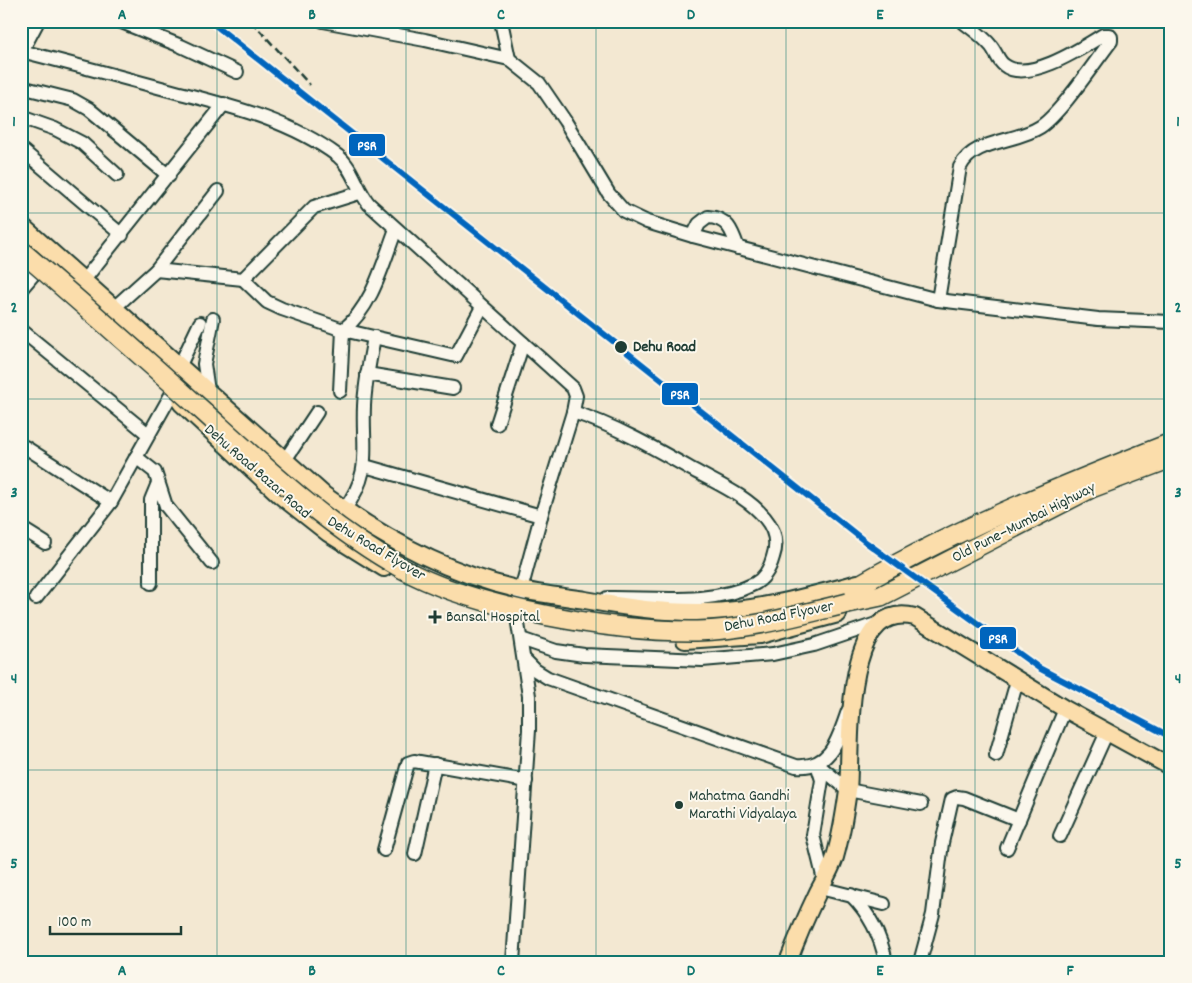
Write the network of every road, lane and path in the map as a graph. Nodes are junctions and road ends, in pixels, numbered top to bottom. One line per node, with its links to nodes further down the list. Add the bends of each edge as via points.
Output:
1 (38, 21): 6 (street)
2 (119, 21): 8 (street)
3 (323, 21): 7 (street)
4 (501, 21): 7 (street)
5 (962, 21): 31 (street, via 991,46 1003,65 1012,70 1042,67 1106,34 1111,41 1041,126 1025,135 972,151 964,157)
6 (21, 51): 10 (street)
7 (508, 59): 21 (street, via 539,84 624,211 647,222)
8 (237, 72)
9 (21, 86): 14 (street, via 73,100 89,109)
10 (224, 104): 14 (street); 16 (street, via 288,127 340,158 349,168)
11 (21, 117): 13 (street, via 75,138)
12 (22, 150): 19 (street)
13 (117, 175)
14 (169, 176): 19 (street)
15 (218, 191): 26 (street)
16 (360, 193): 18 (street); 28 (street, via 314,207)
17 (21, 226): 24 (main road, Dehu Road Bazar Road)
18 (396, 229): 32 (street); 38 (street, via 367,301)
19 (122, 235): 29 (street)
20 (21, 236): 71 (highway, Dehu Road Flyover, via 142,340 298,483 339,515 415,563 460,582 503,593 642,618 736,618)
21 (693, 236): 22 (street); 22 (street, via 699,224 708,217 718,218 727,222)
22 (738, 248): 31 (street)
23 (21, 250): 71 (highway, Dehu Road Flyover, bridge, via 134,347 291,492 352,539 439,586 484,600 568,618 697,631 760,624)
24 (52, 252): 27 (street); 29 (main road, Dehu Road Bazar Road)
25 (21, 263): 27 (main road, Dehu Road Bazar Road)
26 (156, 270): 28 (street); 33 (street)
27 (34, 274): 30 (street); 46 (main road, Dehu Road Bazar Road)
28 (244, 279): 38 (street, via 266,302)
29 (84, 280): 33 (main road, Dehu Road Bazar Road)
30 (21, 289)
31 (938, 300): 35 (street, via 1088,318)
32 (482, 307): 39 (street, via 456,356); 40 (street)
33 (115, 308): 41 (main road, Dehu Road Bazar Road)
34 (213, 319): 44 (street, via 204,364)
35 (1171, 322)
36 (200, 323): 41 (street)
37 (21, 330): 50 (street)
38 (342, 330): 39 (street); 45 (street)
39 (374, 336): 42 (street)
40 (523, 343): 48 (street, via 573,388 576,396); 49 (street)
41 (180, 365): 44 (main road, Dehu Road Bazar Road)
42 (367, 374): 43 (street); 56 (street)
43 (453, 388)
44 (208, 391): 55 (main road, Dehu Road Bazar Road)
45 (340, 391)
46 (171, 395): 50 (street); 72 (main road, Dehu Road Bazar Road, via 281,496 328,533 403,579 432,592)
47 (317, 412): 55 (street)
48 (573, 412): 60 (street); 70 (street, via 603,421 736,493 766,519 776,542 766,574 755,584 737,590 678,599)
49 (497, 424)
50 (148, 434): 53 (street)
51 (1171, 443): 63 (highway, Old Pune–Mumbai Highway, via 1022,504)
52 (26, 447): 58 (street)
53 (136, 457): 57 (street, via 155,472); 58 (street)
54 (1171, 458): 68 (highway, Old Pune–Mumbai Highway, via 1092,488)
55 (284, 460): 59 (main road, Dehu Road Bazar Road)
56 (365, 466): 59 (street, via 358,489); 60 (street)
57 (158, 483): 64 (street, via 160,494 174,518); 66 (street, via 151,500)
58 (111, 502): 69 (street)
59 (344, 510): 67 (main road, Dehu Road Bazar Road, via 435,563)
60 (541, 516): 67 (street)
61 (21, 528): 62 (street)
62 (45, 543)
63 (930, 547): 65 (highway, Dehu Road Flyover)
64 (212, 563)
65 (866, 581): 70 (main road, Dehu Road Bazar Road, via 762,605 706,612 637,609); 71 (highway, Dehu Road Flyover)
66 (151, 583)
67 (521, 590): 70 (main road, Dehu Road Bazar Road); 72 (street)
68 (881, 596): 71 (highway, Dehu Road Flyover); 72 (main road, Dehu Road Bazar Road, via 858,608 792,628 708,640 650,637)
69 (36, 598)
70 (577, 599)
71 (846, 599)
72 (517, 617): 74 (street)
73 (882, 622): 74 (street, via 814,645 773,654 702,660 584,655 556,651); 76 (main road, via 903,614 915,618); 77 (main road, via 859,662)
74 (521, 639): 75 (street)
75 (525, 660): 82 (street, via 548,678 784,763 807,767); 84 (street, via 529,730)
76 (1017, 680): 78 (main road); 80 (street)
77 (851, 702): 82 (street, via 836,743); 85 (main road)
78 (1065, 709): 79 (main road); 87 (street)
79 (1107, 732): 83 (main road); 88 (street)
80 (996, 755)
81 (436, 764): 84 (street); 90 (street, via 408,763); 91 (street)
82 (817, 764): 85 (street); 92 (street, via 822,780 813,835)
83 (1171, 767)
84 (526, 781): 95 (street)
85 (848, 790): 86 (street); 92 (main road, via 835,859)
86 (921, 804)
87 (1019, 820): 89 (street); 98 (street, via 964,798 952,799 942,843 933,914)
88 (1060, 836)
89 (1007, 848)
90 (384, 850)
91 (415, 854)
92 (822, 884): 93 (street); 96 (main road)
93 (851, 895): 94 (street); 97 (street, via 862,906 878,935)
94 (884, 904)
95 (512, 962)
96 (788, 962)
97 (886, 962)
98 (920, 962)

